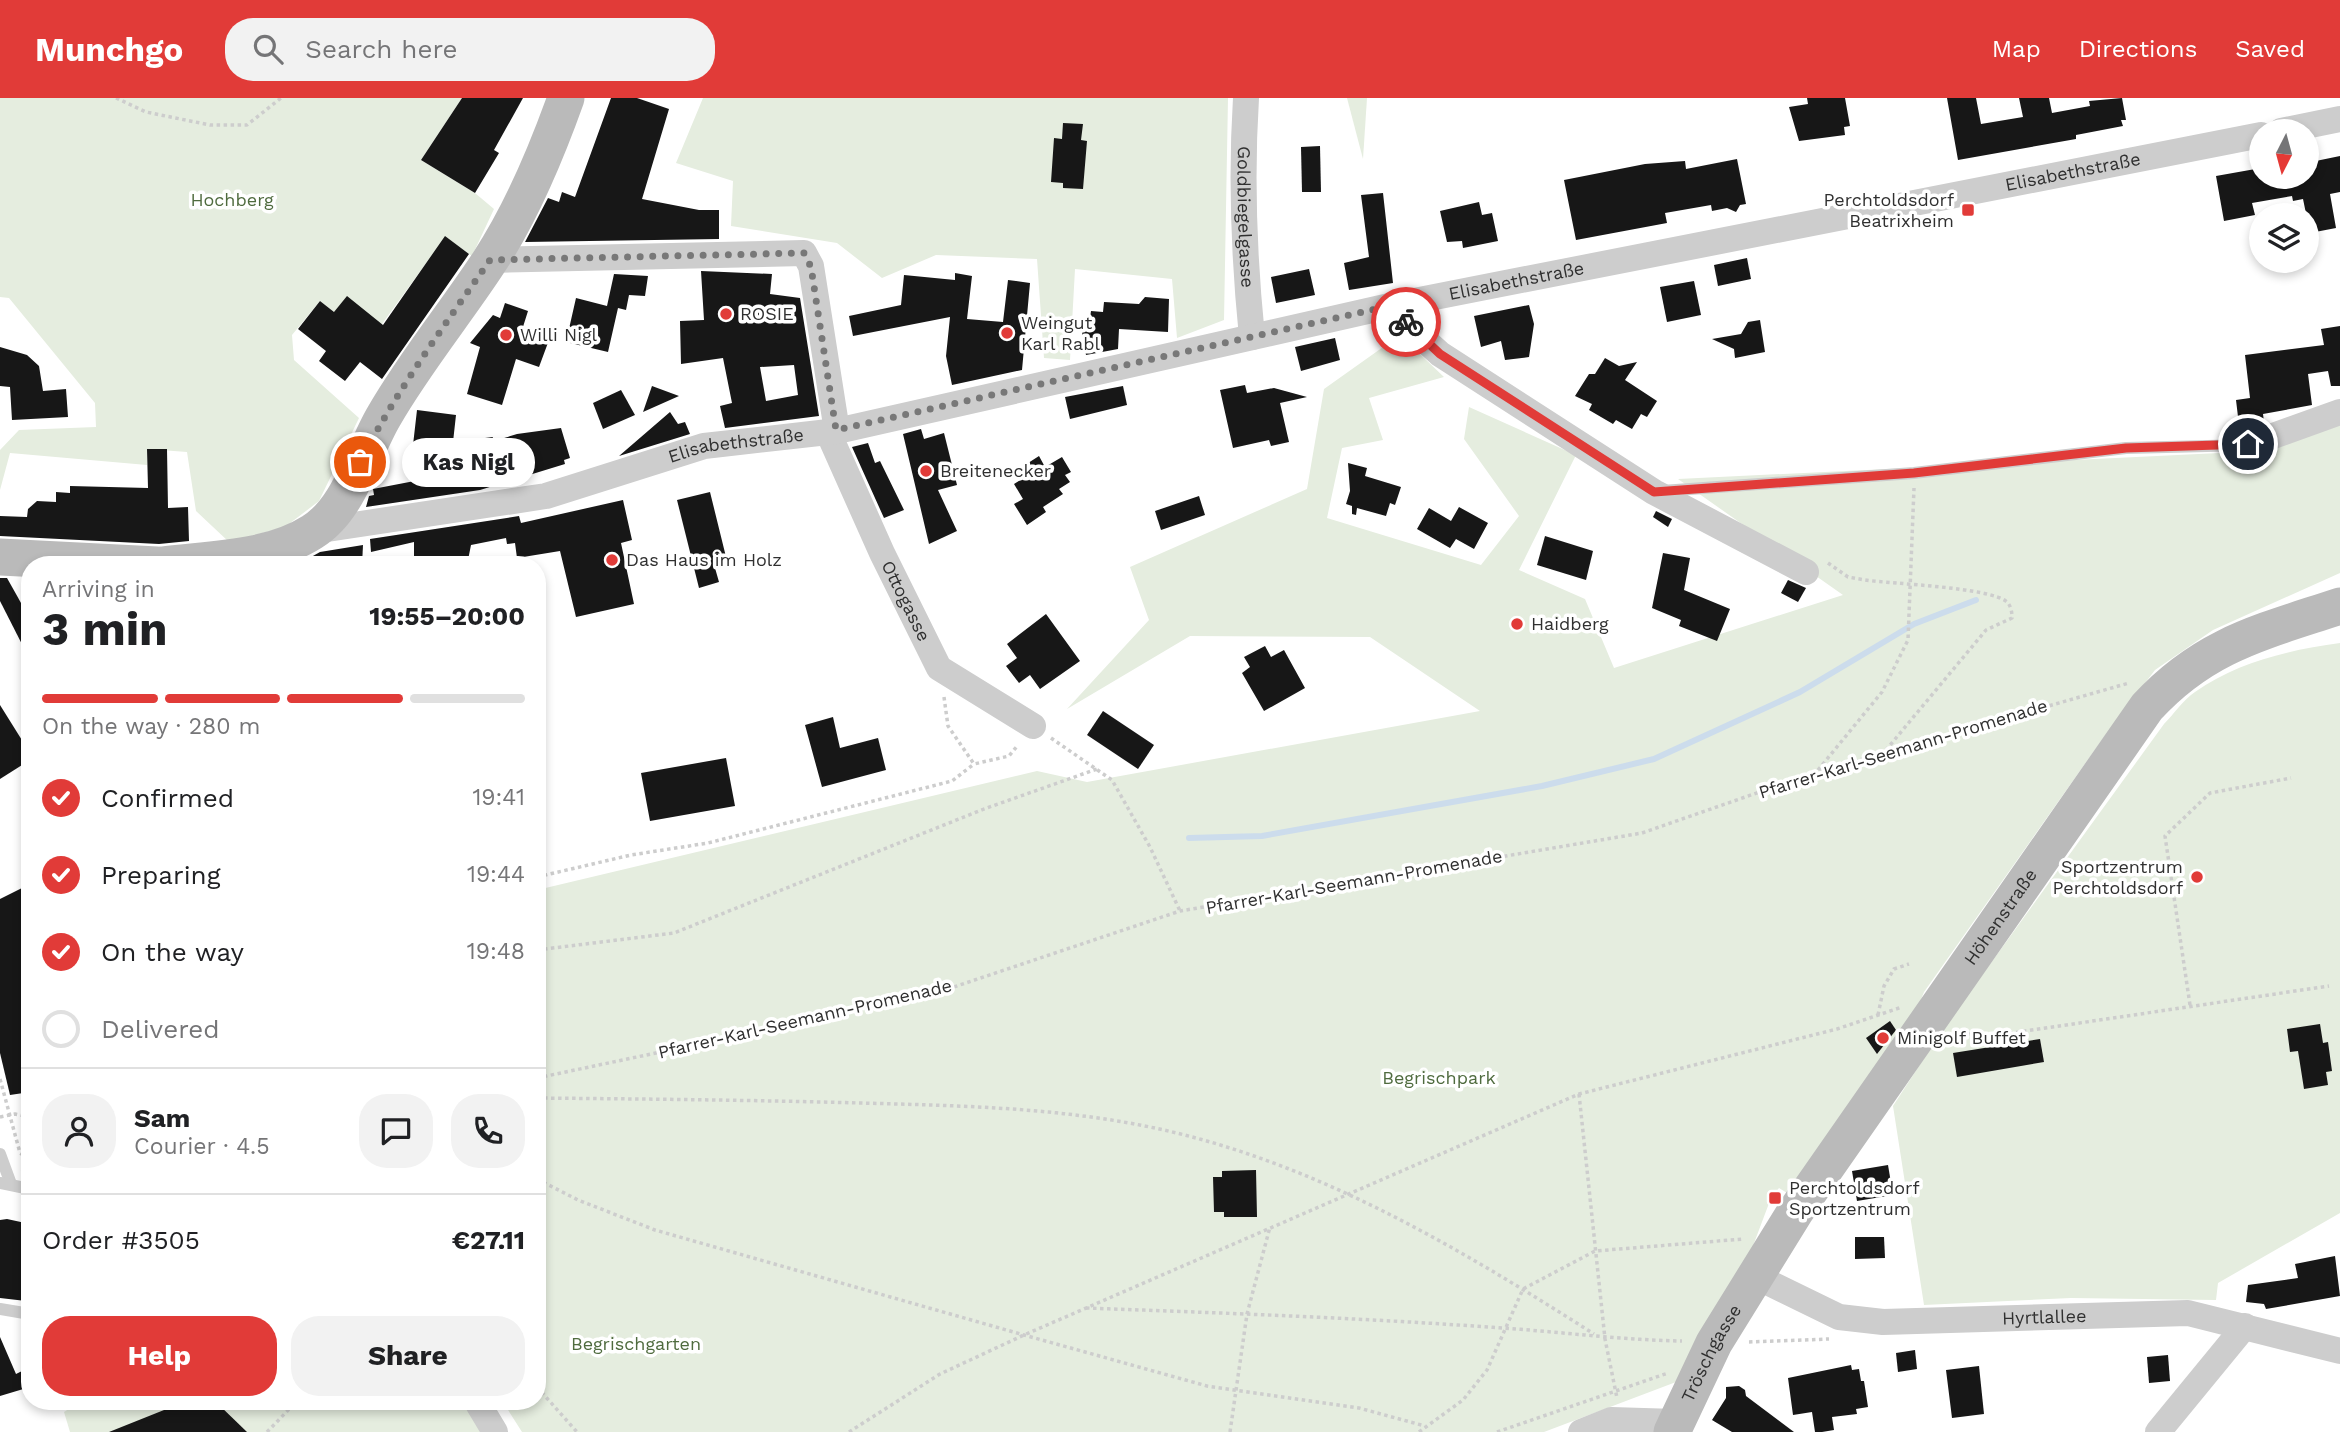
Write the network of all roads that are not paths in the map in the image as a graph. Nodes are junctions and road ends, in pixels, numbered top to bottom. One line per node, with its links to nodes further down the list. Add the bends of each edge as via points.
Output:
1 (566, 98): 6 (street, via 539,167)
2 (1246, 98): 8 (street, Goldbiegelgasse, via 1243,147)
3 (2340, 119): 4 (street)
4 (2319, 123)
5 (2249, 137): 7 (street, Elisabethstraße)
6 (490, 260): 10 (street, Ottogasse, via 804,253 811,267); 13 (street, via 383,417 338,508)
7 (1394, 305): 8 (street, Elisabethstraße); 12 (street, via 1440,354)
8 (1252, 337): 10 (street, Elisabethstraße)
9 (2340, 412): 11 (street)
10 (832, 431): 13 (street, Elisabethstraße, via 704,446 546,496); 19 (street, Ottogasse, via 882,553 939,668)
11 (2248, 444): 12 (lane, via 2126,448 1914,473)
12 (1654, 492): 17 (street)
13 (314, 531): 14 (street, Elisabethstraße, via 293,542)
14 (225, 556)
15 (0, 557): 16 (street, Elisabethstraße)
16 (21, 558)
17 (1806, 572)
18 (2340, 606): 22 (street, Höhenstraße, via 2229,643 2168,685 2121,741)
19 (1033, 726)
20 (0, 1154): 21 (lane)
21 (6, 1183)
22 (1755, 1276): 25 (street, Hyrtlallee, via 1839,1317 1883,1322 2188,1313); 28 (street, Tröschgasse, via 1714,1343)
23 (0, 1309): 24 (lane)
24 (21, 1312)
25 (2245, 1326): 26 (street, Hyrtlallee); 31 (street)
26 (2340, 1351)
27 (482, 1410): 29 (street)
28 (1674, 1427): 30 (street, via 1611,1420)
29 (495, 1432)
30 (1581, 1432)
31 (2158, 1432)

